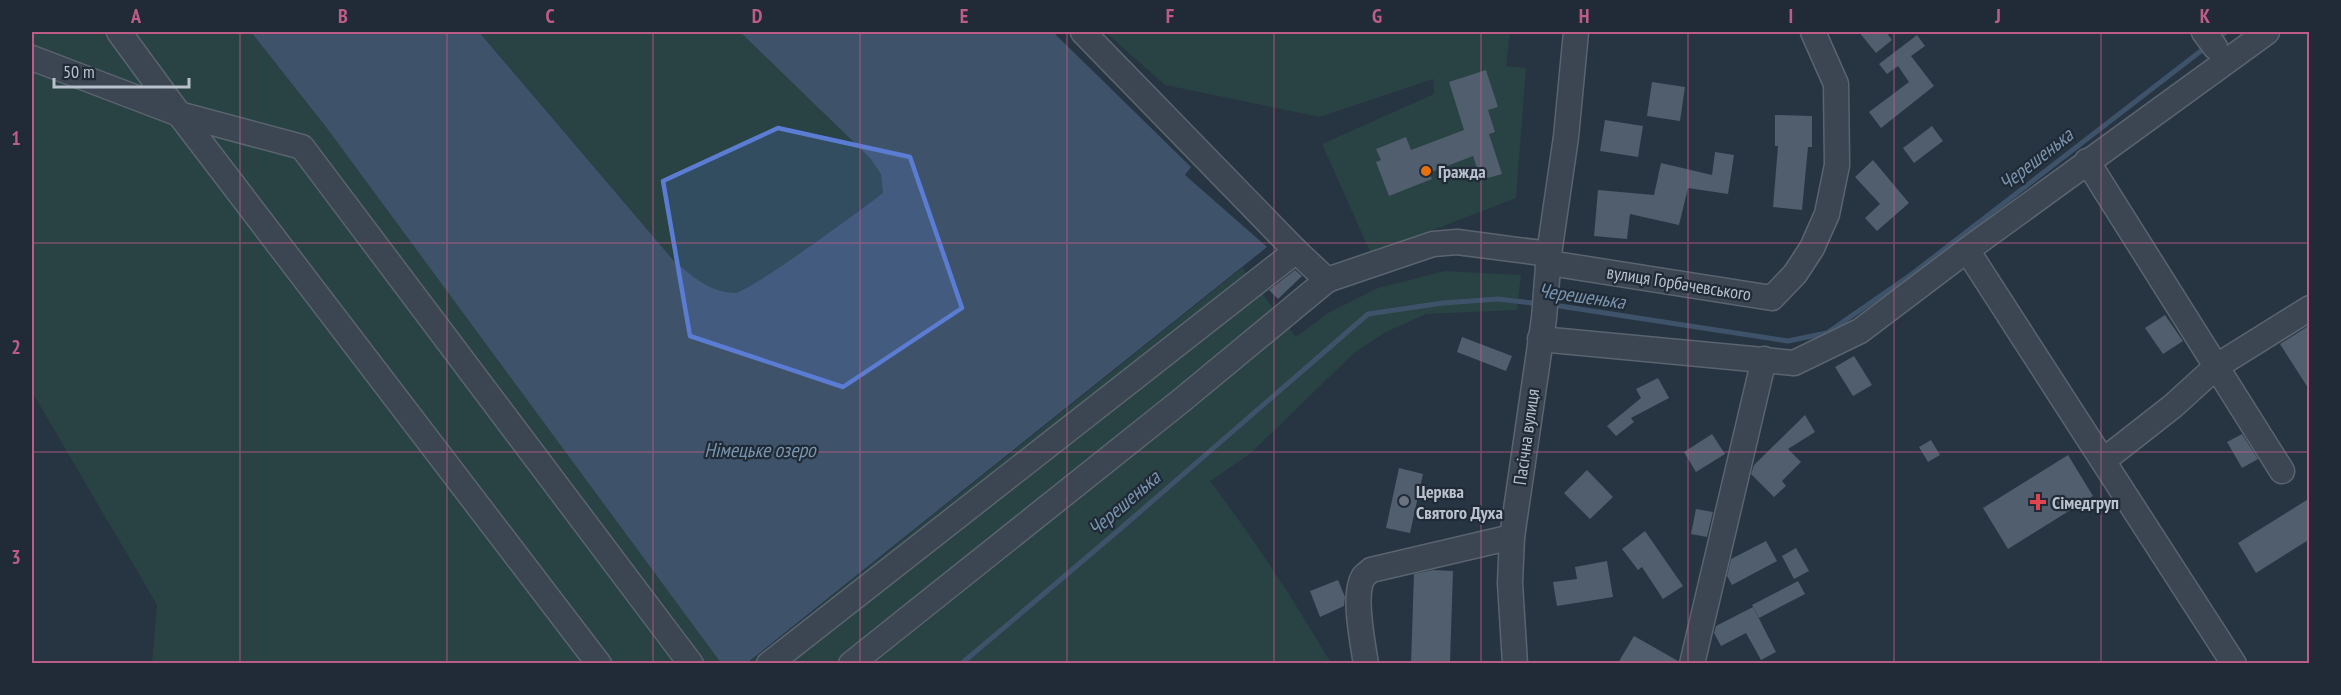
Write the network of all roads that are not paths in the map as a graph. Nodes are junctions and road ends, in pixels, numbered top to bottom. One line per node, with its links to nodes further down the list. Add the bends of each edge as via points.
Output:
1 (119, 32): 7 (street)
2 (1083, 32): 10 (street)
3 (1576, 32): 11 (street, Пасічна вулиця)
4 (1813, 32): 11 (street, вулиця Горбачевського, via 1836,84 1837,165 1827,214 1812,248 1772,298)
5 (2267, 32): 8 (street)
6 (32, 58): 7 (street)
7 (179, 114): 20 (street); 21 (street, via 302,147)
8 (2087, 161): 9 (street); 16 (street)
9 (1967, 250): 15 (street, via 1860,331 1794,363); 17 (street)
10 (1296, 251): 12 (street); 22 (street)
11 (1548, 267): 12 (street, via 1457,242 1433,244); 14 (street, Пасічна вулиця)
12 (1328, 280): 23 (street)
13 (2310, 308): 16 (street)
14 (1542, 329): 15 (street); 19 (street, Пасічна вулиця)
15 (1764, 358): 26 (street)
16 (2217, 366): 17 (street); 18 (street)
17 (2104, 460): 27 (street)
18 (2282, 471)
19 (1512, 537): 24 (street, via 1371,570 1364,576 1359,620); 25 (street, Пасічна вулиця, via 1510,582)
20 (599, 663)
21 (691, 663)
22 (769, 663)
23 (851, 663)
24 (1366, 663)
25 (1515, 663)
26 (1692, 663)
27 (2234, 663)

